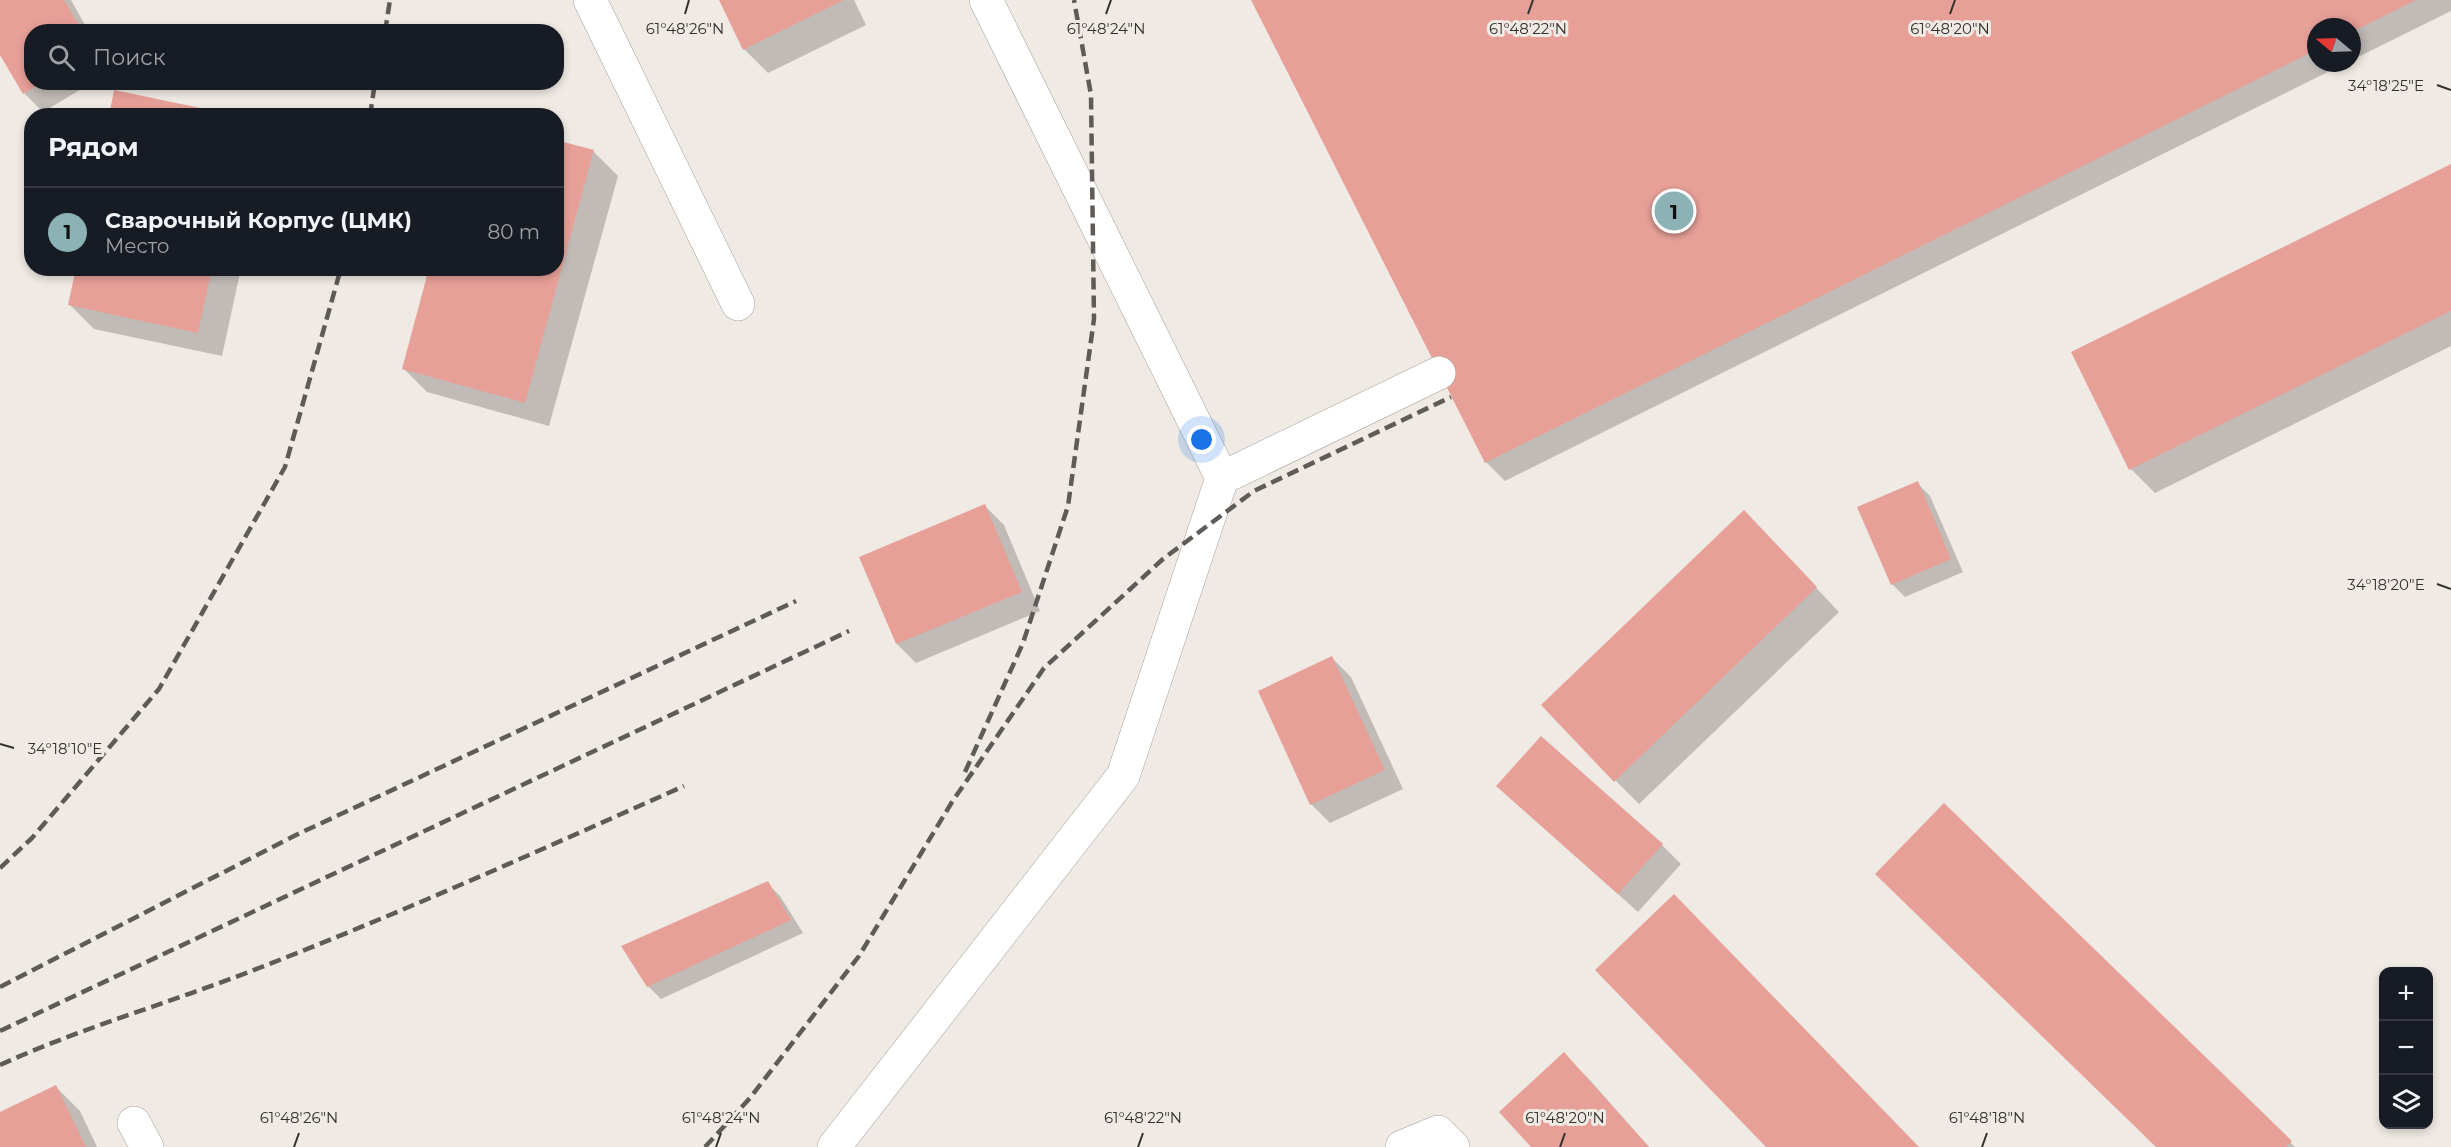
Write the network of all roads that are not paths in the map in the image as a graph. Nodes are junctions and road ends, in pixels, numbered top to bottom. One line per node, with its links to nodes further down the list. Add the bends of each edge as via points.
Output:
1 (590, 0): 3 (lane)
2 (986, 0): 5 (lane)
3 (738, 304)
4 (1439, 373): 5 (lane)
5 (1222, 478): 6 (lane, via 1123,776)
6 (834, 1147)
7 (1402, 1147): 8 (lane, via 1438,1132)
8 (1454, 1147)

